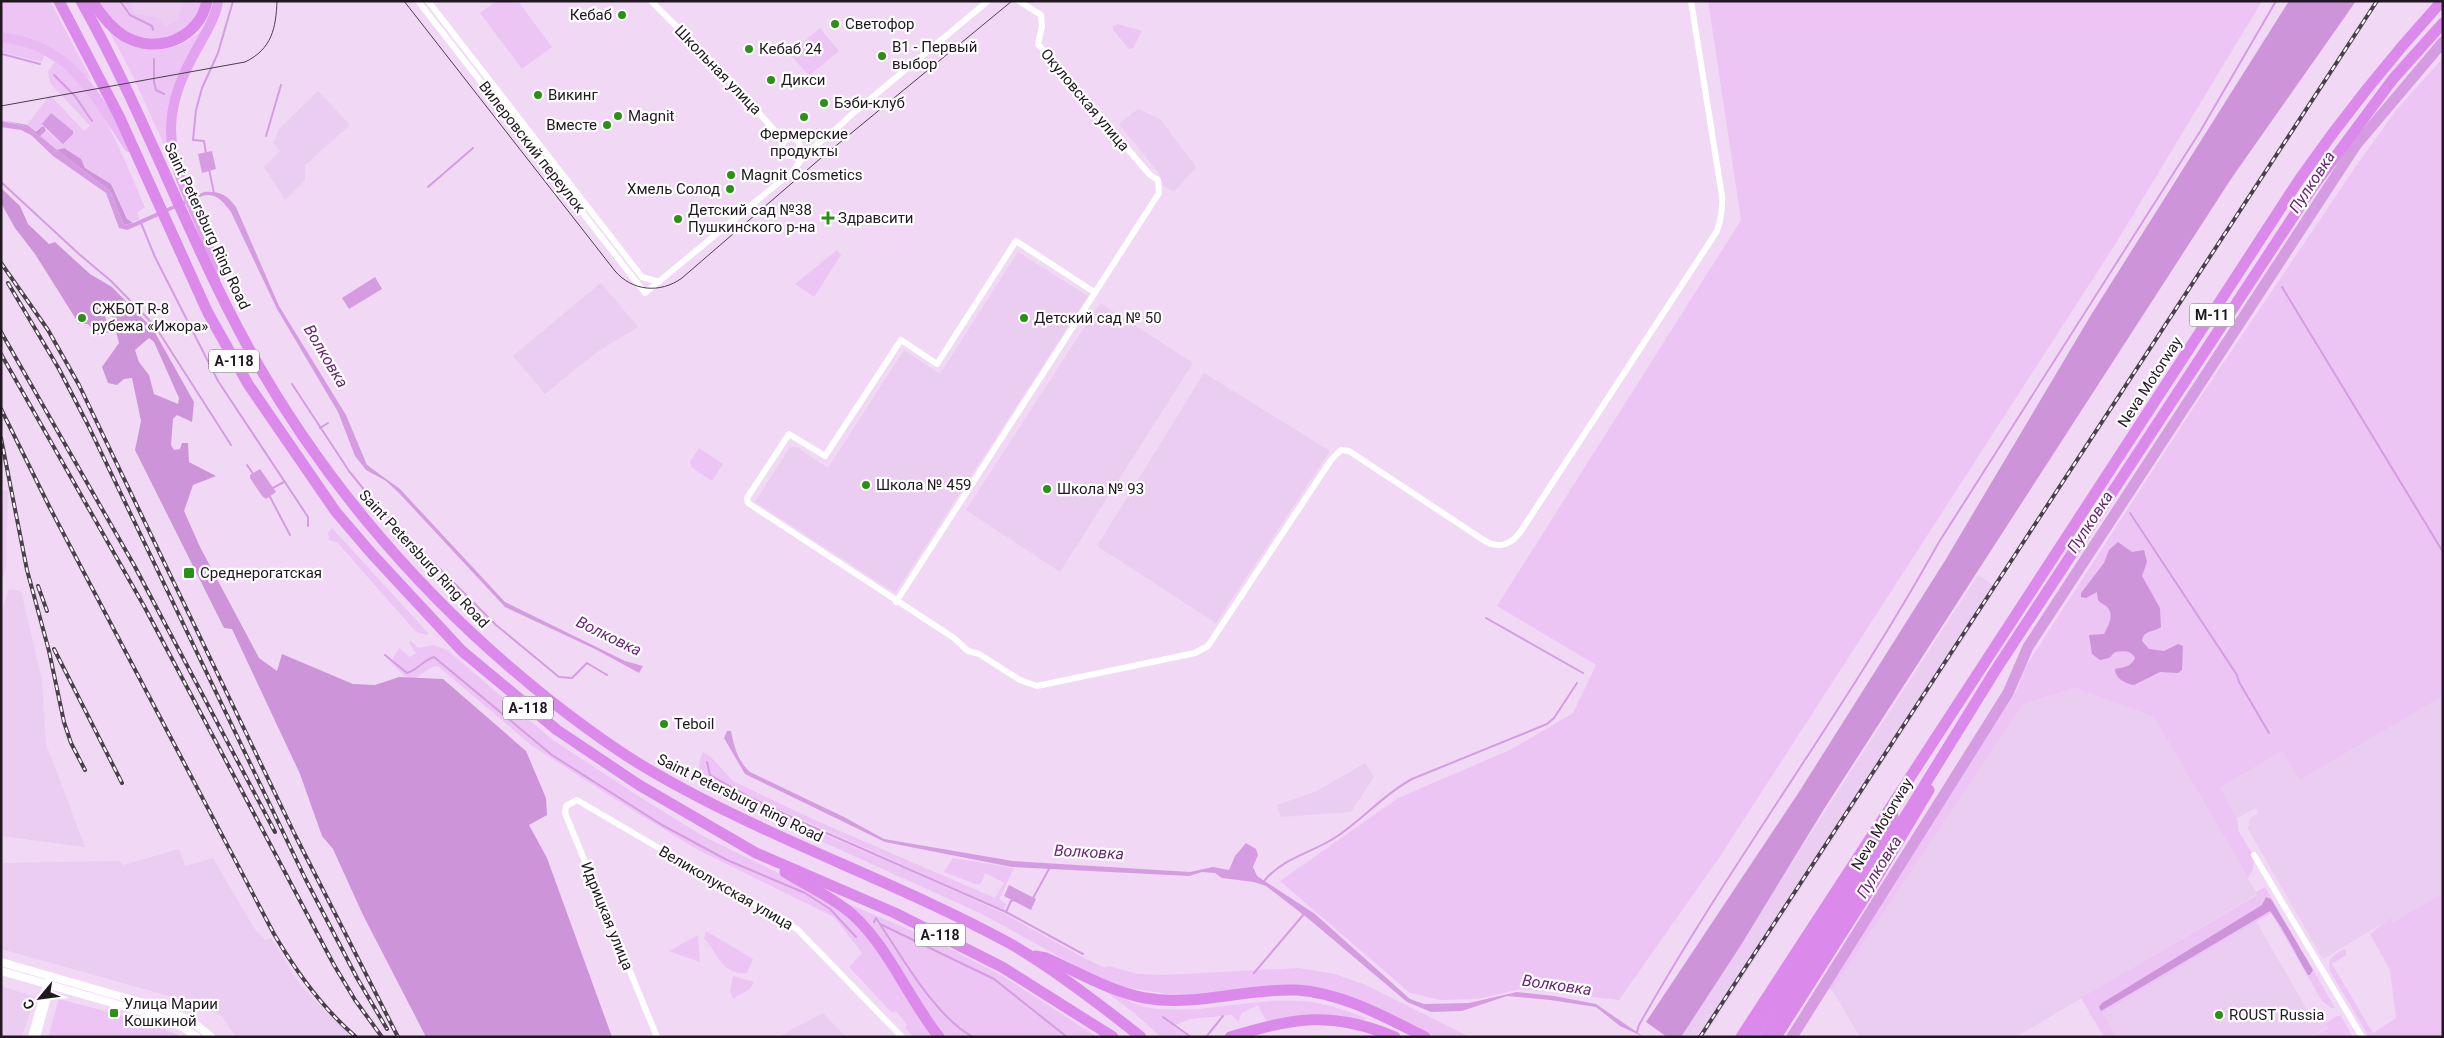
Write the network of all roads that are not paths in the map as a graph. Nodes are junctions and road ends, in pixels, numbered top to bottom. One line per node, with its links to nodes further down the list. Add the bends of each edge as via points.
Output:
1 (59, 1): 17 (highway, А-118)
2 (81, 1): 18 (highway, Saint Petersburg Ring Road / А-118)
3 (92, 1): 4 (highway, via 116,31 134,40 154,44 170,42 189,32 202,16)
4 (207, 1)
5 (218, 1): 18 (highway, via 181,80 174,104 171,132)
6 (418, 1): 19 (street, Вилеровский переулок, via 645,293)
7 (428, 1): 19 (street, Вилеровский переулок, via 642,278)
8 (650, 1): 15 (street, Школьная улица, via 726,75)
9 (988, 1): 16 (street, via 851,115 835,132)
10 (1019, 1): 20 (street, Окуловская улица, via 1041,15 1038,44 1160,183 1159,193)
11 (1691, 1): 21 (street, via 1723,209 1720,221 1548,491 1510,543 1497,546 1485,541 1349,451 1341,450 1331,460 1213,640 1201,651 1046,685 1033,685 979,654 962,648 954,638)
12 (2442, 1): 31 (highway, Neva Motorway / М-11, via 2381,69 2321,149 1950,717 1856,878)
13 (2443, 23): 22 (highway, Neva Motorway / М-11, via 2393,79 2338,150)
14 (1, 37): 17 (main road, via 36,46 76,72 92,90)
15 (784, 141): 16 (street, Школьная улица, via 784,152); 16 (street, Школьная улица, via 792,138 798,142)
16 (798, 156): 19 (street, via 794,170)
17 (137, 158): 24 (highway, А-118, via 219,334 270,419 336,512 409,595 462,651 557,730 639,785)
18 (179, 192): 26 (highway, Saint Petersburg Ring Road / А-118, via 215,281 287,411 350,502 472,634 579,723 647,769 722,809 902,889)
19 (659, 282)
20 (1094, 292): 21 (street, via 1091,302); 21 (street, via 1016,241 937,364 901,340 825,456 789,434 747,498 748,503)
21 (896, 602)
22 (2025, 627): 44 (highway, Neva Motorway / М-11, via 1961,723); 45 (highway, Neva Motorway / М-11, via 1870,889)
23 (577, 800): 36 (street, Идрицкая улица, via 566,806 565,813); 37 (street, Великолукская улица, via 797,929)
24 (756, 853): 38 (highway, via 840,904 854,916 875,940); 39 (highway, А-118, via 896,913 994,962)
25 (2254, 855): 46 (street)
26 (1027, 954): 40 (highway, Saint Petersburg Ring Road / А-118); 43 (highway, via 1046,958 1129,994 1146,998 1180,1002 1263,992 1297,990 1314,993 1355,1004)
27 (1, 962): 29 (street)
28 (1, 971): 30 (street)
29 (52, 976): 30 (street); 35 (street, via 164,1009 188,1019)
30 (49, 985): 32 (street); 33 (street); 34 (street, via 160,1017)
31 (1748, 1035)
32 (31, 1037)
33 (37, 1037)
34 (198, 1037)
35 (211, 1037)
36 (658, 1037)
37 (902, 1037)
38 (939, 1037)
39 (1114, 1037)
40 (1141, 1037)
41 (1230, 1037): 42 (highway, via 1307,1019 1331,1019 1373,1028)
42 (1395, 1037)
43 (1425, 1037)
44 (1765, 1037)
45 (1776, 1037)
46 (2362, 1037)

